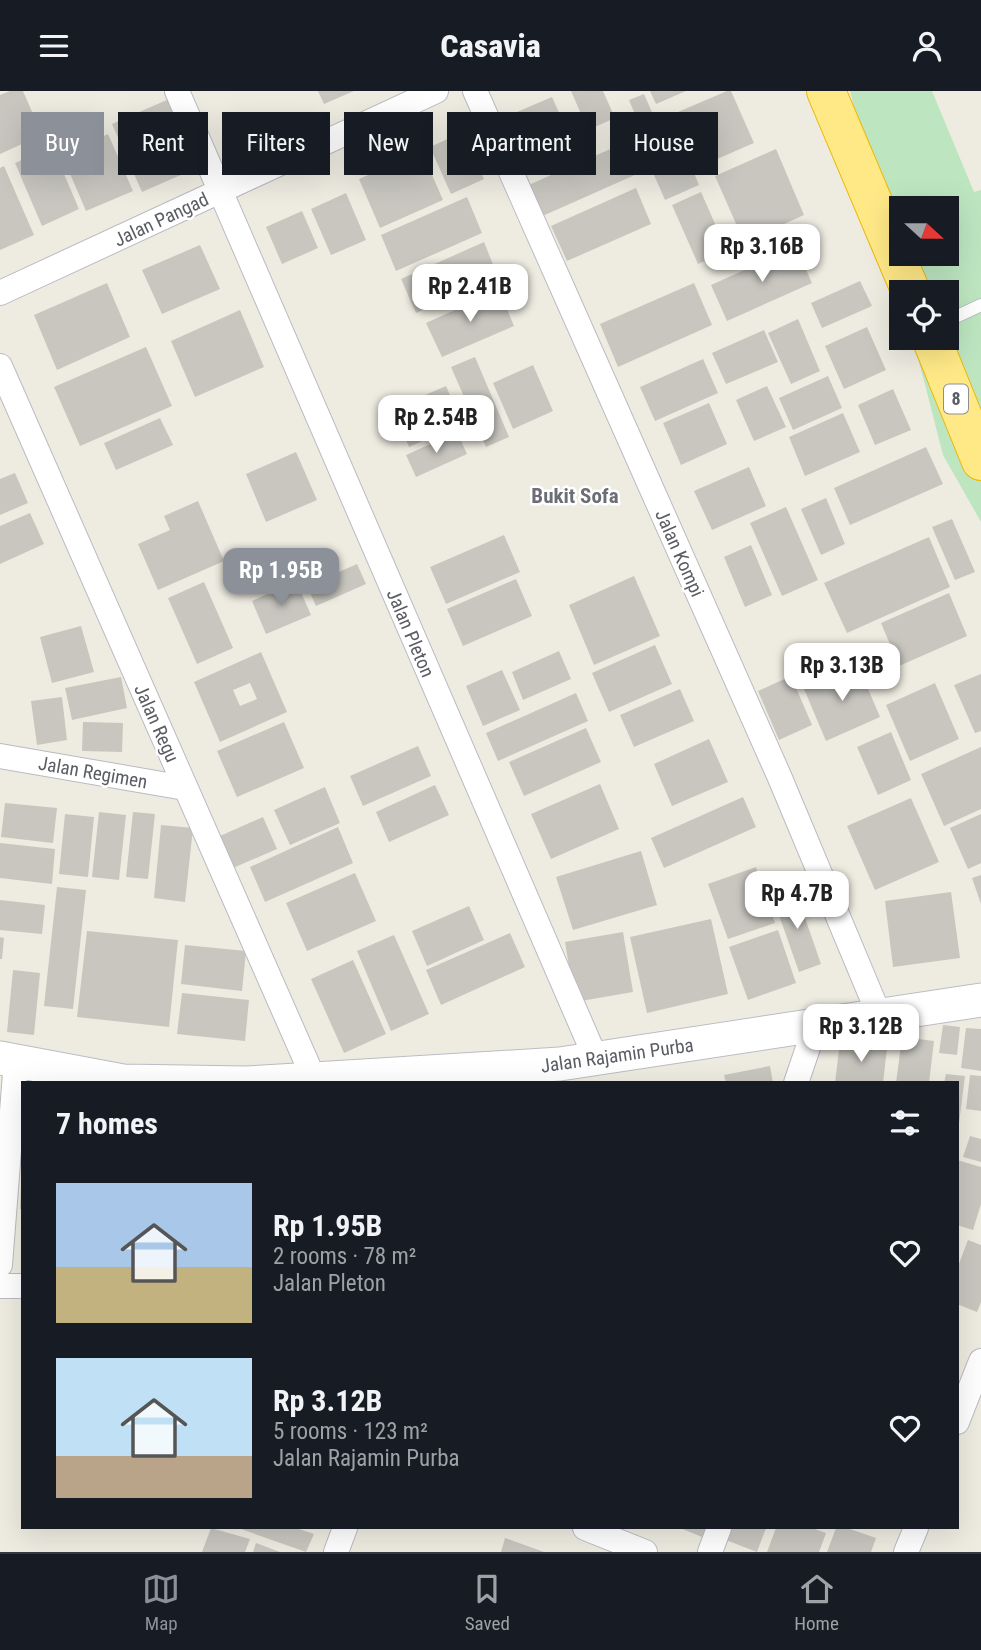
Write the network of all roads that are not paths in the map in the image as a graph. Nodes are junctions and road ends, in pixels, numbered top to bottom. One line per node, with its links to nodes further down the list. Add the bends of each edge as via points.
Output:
1 (177, 91): 5 (street, Jalan Pleton)
2 (436, 91): 5 (street, Jalan Pangad)
3 (475, 91): 16 (street, Jalan Kompi, via 780,778)
4 (826, 91): 6 (highway)
5 (220, 191): 7 (street, Jalan Pangad); 18 (street, Jalan Pleton)
6 (906, 280)
7 (0, 293)
8 (981, 305): 9 (lane)
9 (959, 315)
10 (935, 350): 12 (highway, 8)
11 (0, 366): 14 (street, Jalan Regu)
12 (981, 461)
13 (0, 755): 14 (street, Jalan Regimen)
14 (186, 788): 21 (street, Jalan Regu)
15 (981, 1000): 16 (street, Jalan Rajamin Purba)
16 (880, 1017): 17 (street, Jalan Rajamin Purba)
17 (815, 1027): 18 (street, Jalan Rajamin Purba); 24 (street)
18 (596, 1059): 20 (street, Jalan Rajamin Purba)
19 (8, 1060): 22 (street, Jalan Rajamin Purba, via 123,1080); 25 (street)
20 (468, 1077): 21 (street, Jalan Rajamin Purba)
21 (314, 1079): 23 (street, Jalan Rajamin Purba)
22 (164, 1081)
23 (280, 1081)
24 (797, 1081)
25 (0, 1265)
26 (0, 1286): 27 (street)
27 (21, 1286)
28 (981, 1361): 29 (street)
29 (959, 1417)
30 (345, 1529): 35 (street)
31 (588, 1529): 34 (street)
32 (719, 1529): 37 (street)
33 (916, 1529): 38 (street)
34 (620, 1541): 36 (street)
35 (336, 1552)
36 (645, 1552)
37 (710, 1552)
38 (906, 1552)

